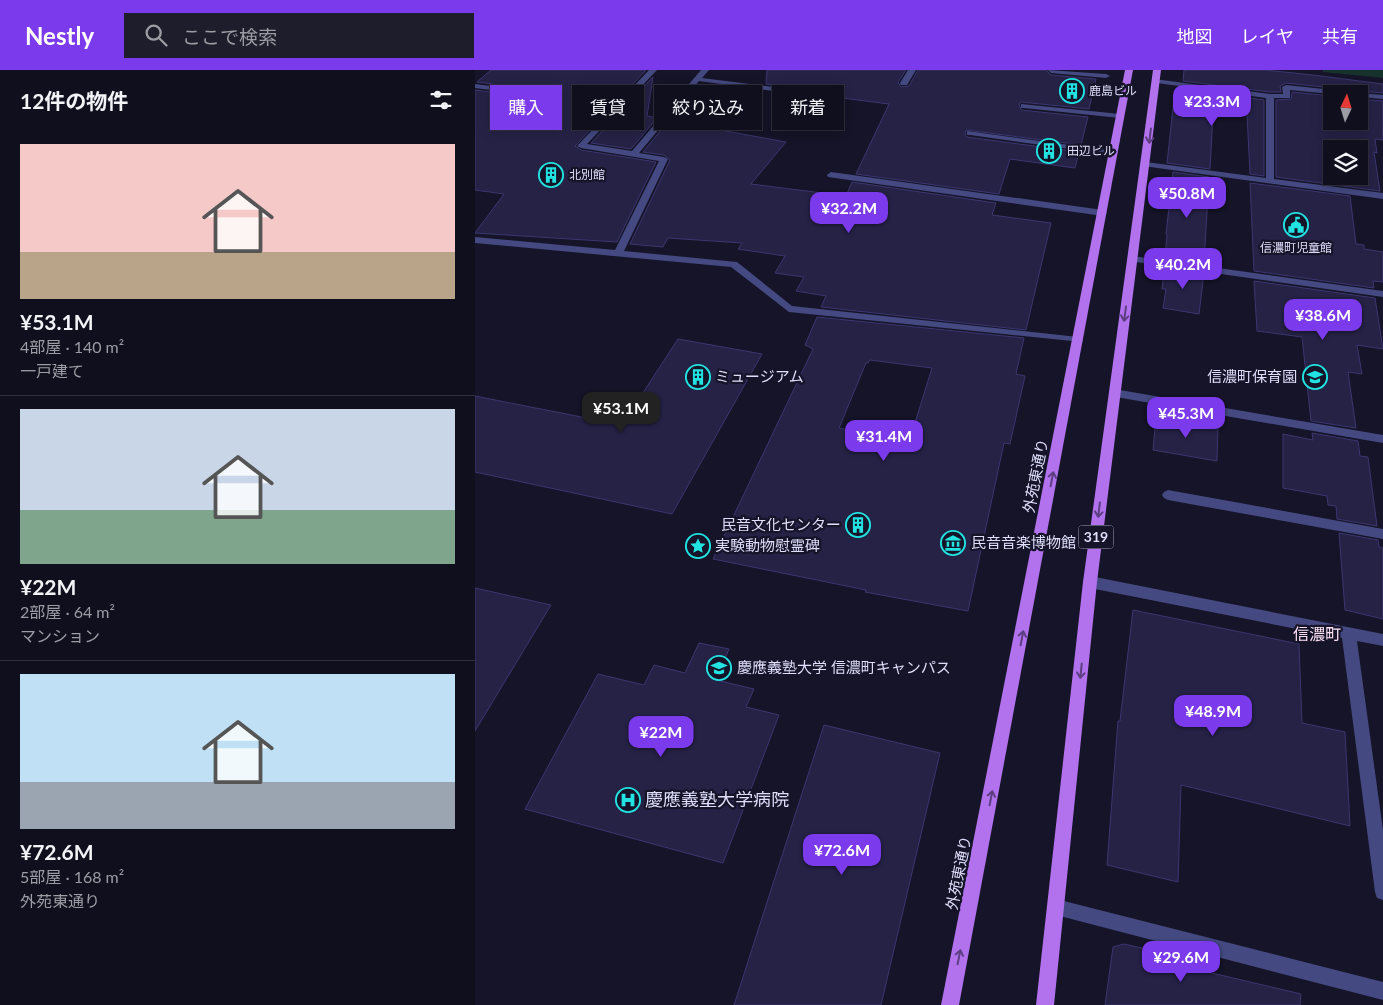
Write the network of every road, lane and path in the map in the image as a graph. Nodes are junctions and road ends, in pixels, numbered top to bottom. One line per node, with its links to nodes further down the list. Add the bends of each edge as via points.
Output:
1 (653, 70): 23 (street, via 581,146)
2 (705, 70): 8 (street)
3 (912, 70): 9 (street)
4 (1051, 70): 7 (street)
5 (1129, 70): 19 (main road, 外苑東通り)
6 (1157, 75): 15 (street); 24 (main road, 319, one-way to 24)
7 (1105, 76)
8 (697, 79): 10 (street); 13 (street)
9 (904, 83)
10 (692, 85)
11 (475, 86): 12 (street)
12 (490, 88)
13 (772, 89)
14 (1323, 91): 15 (street, via 1286,87 1287,96)
15 (1270, 96): 26 (street)
16 (1368, 96): 17 (street)
17 (1383, 97)
18 (1024, 106): 19 (street)
19 (1121, 116): 22 (main road, 外苑東通り)
20 (655, 130): 23 (street)
21 (970, 134): 22 (street)
22 (1114, 153): 28 (main road, 外苑東通り)
23 (633, 155): 30 (street, via 664,159)
24 (1146, 164): 26 (street); 31 (main road, 319)
25 (831, 175): 28 (street)
26 (1270, 181): 27 (street)
27 (1383, 196)
28 (1103, 213): 33 (main road, 外苑東通り)
29 (475, 240): 30 (street)
30 (618, 253): 33 (street, via 733,264 789,309)
31 (1132, 259): 32 (street); 34 (main road, 319, one-way to 34)
32 (1383, 294)
33 (1078, 340): 44 (main road, 外苑東通り, one-way to 33)
34 (1113, 393): 35 (street); 38 (main road, 319, one-way to 38)
35 (1383, 440)
36 (1168, 495): 37 (street)
37 (1383, 534)
38 (1091, 582): 39 (street); 42 (main road, 319, one-way to 42)
39 (1347, 633): 40 (street); 41 (street, via 1352,650)
40 (1383, 640)
41 (1383, 892)
42 (1056, 907): 43 (street); 45 (main road, 319)
43 (1383, 991)
44 (950, 1005)
45 (1045, 1005)

